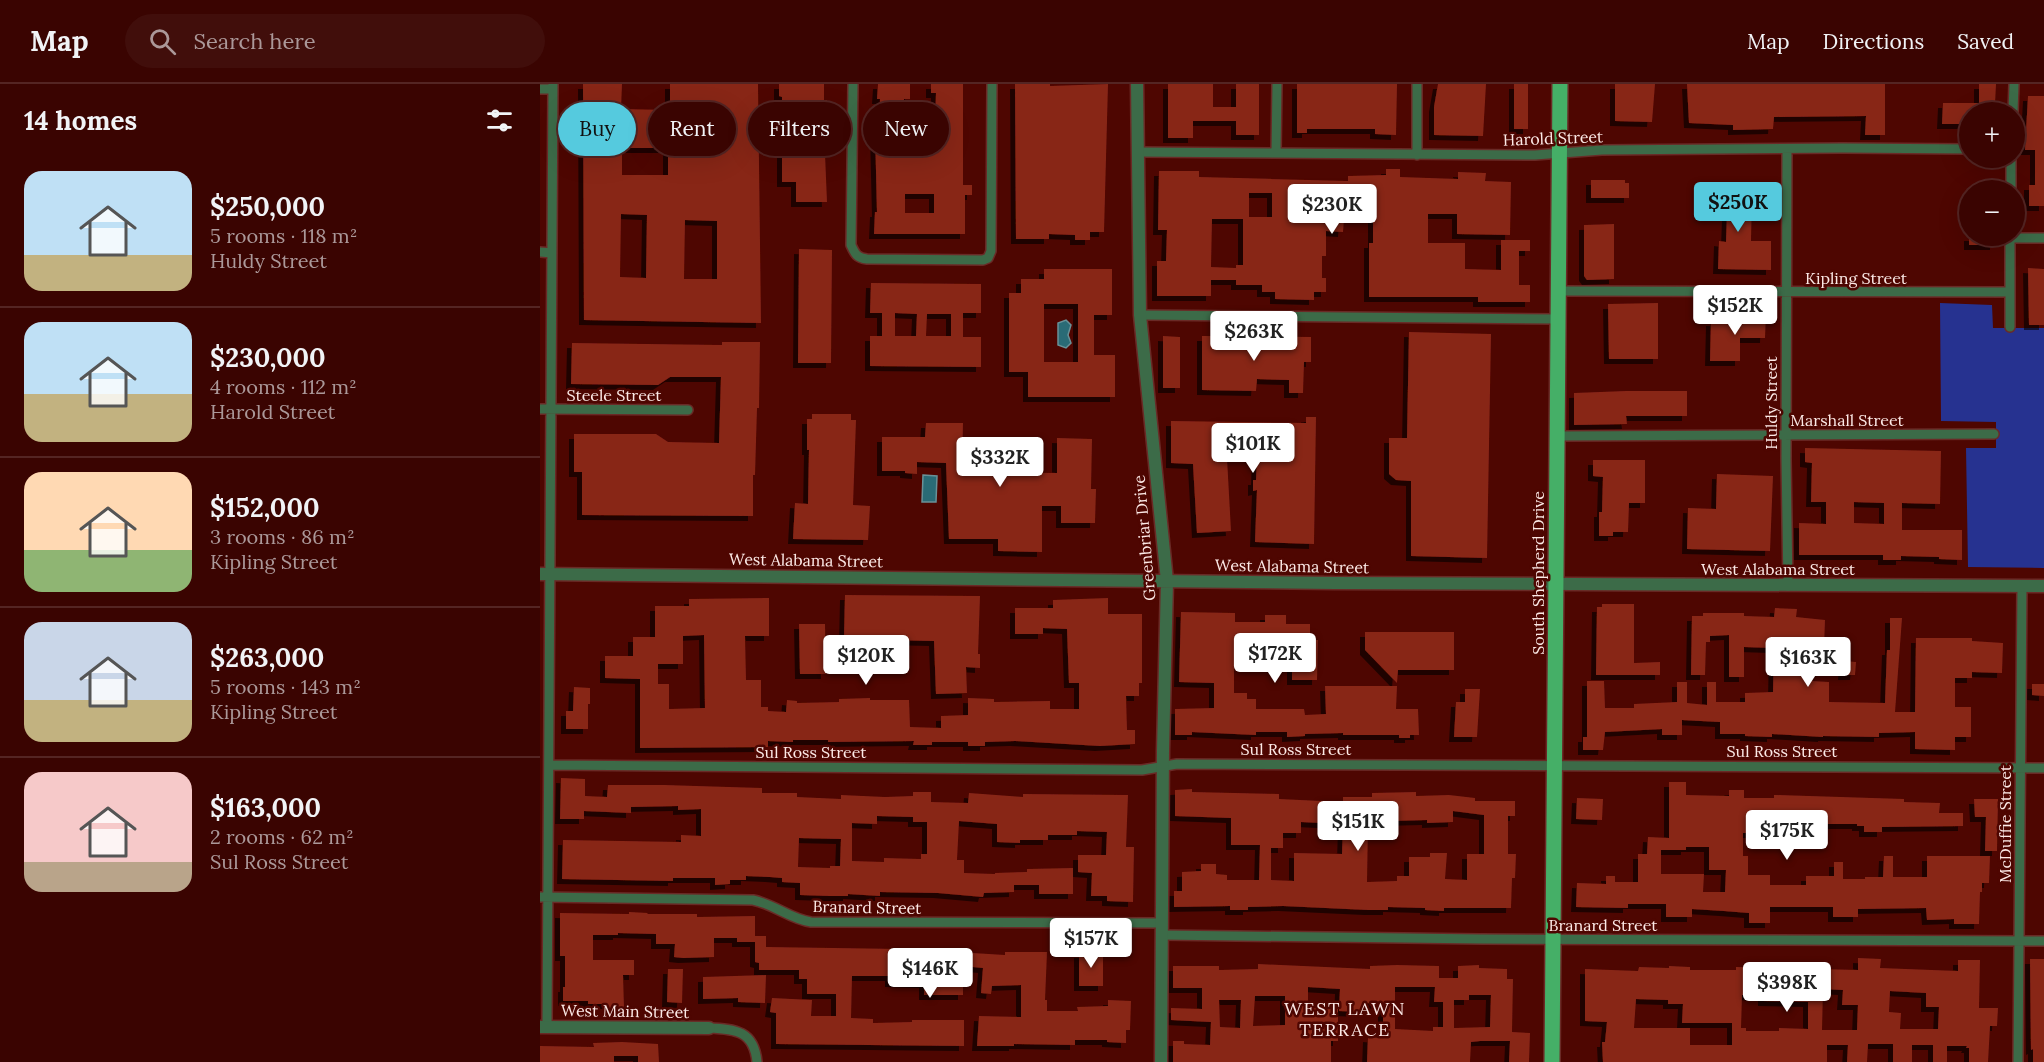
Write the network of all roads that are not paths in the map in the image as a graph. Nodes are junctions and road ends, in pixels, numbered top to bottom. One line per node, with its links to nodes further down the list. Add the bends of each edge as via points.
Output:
1 (853, 84): 2 (street, via 854,253 867,259 983,260 991,251)
2 (992, 84)
3 (1137, 84): 13 (street, Greenbriar Drive)
4 (1277, 84): 14 (street)
5 (1418, 84): 16 (street)
6 (1560, 84): 15 (main road, South Shepherd Drive)
7 (2014, 84): 10 (street)
8 (553, 86): 9 (street); 21 (street)
9 (540, 89)
10 (2013, 102)
11 (1787, 149): 12 (street, Harold Street); 15 (street, Harold Street); 24 (street, Huldy Street)
12 (1959, 149)
13 (1137, 152): 14 (street, Harold Street); 25 (street, Greenbriar Drive)
14 (1276, 153): 16 (street, Harold Street)
15 (1559, 153): 16 (street, Harold Street); 22 (main road, South Shepherd Drive)
16 (1417, 154)
17 (2025, 237): 18 (street)
18 (2044, 238)
19 (2010, 246): 23 (street)
20 (540, 252): 21 (street)
21 (552, 253): 29 (street)
22 (1558, 291): 24 (street, Kipling Street); 26 (main road, South Shepherd Drive)
23 (2010, 292): 24 (street, Kipling Street); 27 (street)
24 (1787, 293): 32 (street, Huldy Street)
25 (1140, 315): 26 (street); 35 (street, Greenbriar Drive)
26 (1558, 319): 33 (main road, South Shepherd Drive)
27 (2010, 327)
28 (540, 409): 29 (street, Steele Street)
29 (551, 409): 30 (street, Steele Street); 34 (street)
30 (688, 410)
31 (1994, 434): 32 (street, Marshall Street)
32 (1786, 435): 33 (street, Marshall Street); 37 (street, Huldy Street)
33 (1557, 436): 36 (main road, South Shepherd Drive)
34 (545, 574): 35 (street, West Alabama Street); 40 (street)
35 (1167, 581): 36 (street, West Alabama Street); 42 (street, Greenbriar Drive)
36 (1556, 585): 37 (street, West Alabama Street); 41 (main road, South Shepherd Drive)
37 (1788, 586): 38 (street, West Alabama Street)
38 (2022, 586): 39 (street, West Alabama Street); 43 (street, McDuffie Street)
39 (2044, 586)
40 (549, 765): 42 (street, Sul Ross Street, via 1130,770); 45 (street)
41 (1555, 765): 42 (street, Sul Ross Street); 43 (street, Sul Ross Street); 47 (main road, South Shepherd Drive)
42 (1163, 767): 46 (street, Greenbriar Drive)
43 (2020, 768): 44 (street, Sul Ross Street); 48 (street, McDuffie Street)
44 (2044, 768)
45 (543, 897): 46 (street, Branard Street, via 753,900 811,922); 50 (street)
46 (1162, 929): 47 (street, Branard Street); 53 (street, Greenbriar Drive)
47 (1554, 939): 48 (street, Branard Street); 54 (main road, South Shepherd Drive)
48 (2020, 941): 49 (street, Branard Street); 55 (street, McDuffie Street)
49 (2044, 941)
50 (543, 1027): 51 (street, West Main Street)
51 (709, 1028): 52 (street, via 748,1036)
52 (757, 1062)
53 (1161, 1062)
54 (1552, 1062)
55 (2018, 1062)

